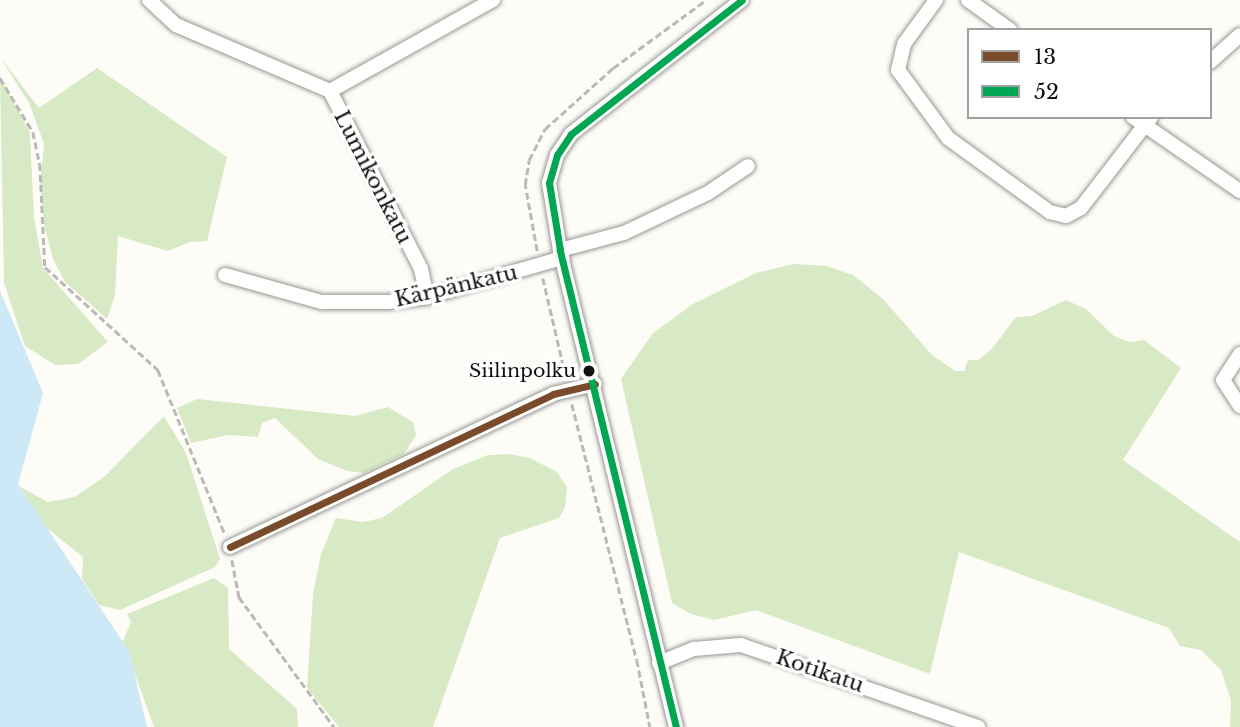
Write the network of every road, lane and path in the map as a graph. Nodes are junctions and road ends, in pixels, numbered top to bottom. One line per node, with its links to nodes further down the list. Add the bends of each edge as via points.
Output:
1 (149, 0): 10 (street, Lumikonkatu, via 176,25)
2 (493, 0): 10 (street)
3 (742, 0): 14 (street, via 570,134 557,155 549,183)
4 (936, 0): 11 (street, via 905,44 898,69 948,138 1049,212 1066,216 1081,208)
5 (968, 0): 6 (street)
6 (1007, 28)
7 (1240, 35): 8 (street)
8 (1212, 60)
9 (0, 78): 20 (path, via 35,143 46,267 158,370)
10 (330, 91): 16 (street, Lumikonkatu, via 421,269)
11 (1142, 120): 13 (street)
12 (748, 166): 14 (street, Kärpänkatu, via 708,193 624,233)
13 (1240, 191)
14 (561, 254): 16 (street, Kärpänkatu); 18 (street)
15 (225, 275): 16 (street, Kärpänkatu, via 322,302)
16 (427, 297)
17 (1240, 354): 19 (street, via 1223,380)
18 (595, 384): 20 (street, via 553,394); 21 (street)
19 (1240, 406)
20 (230, 547): 22 (path, via 239,597)
21 (659, 663): 23 (street); 24 (street, Kotikatu, via 694,649 741,645)
22 (334, 727)
23 (676, 727)
24 (978, 727)

